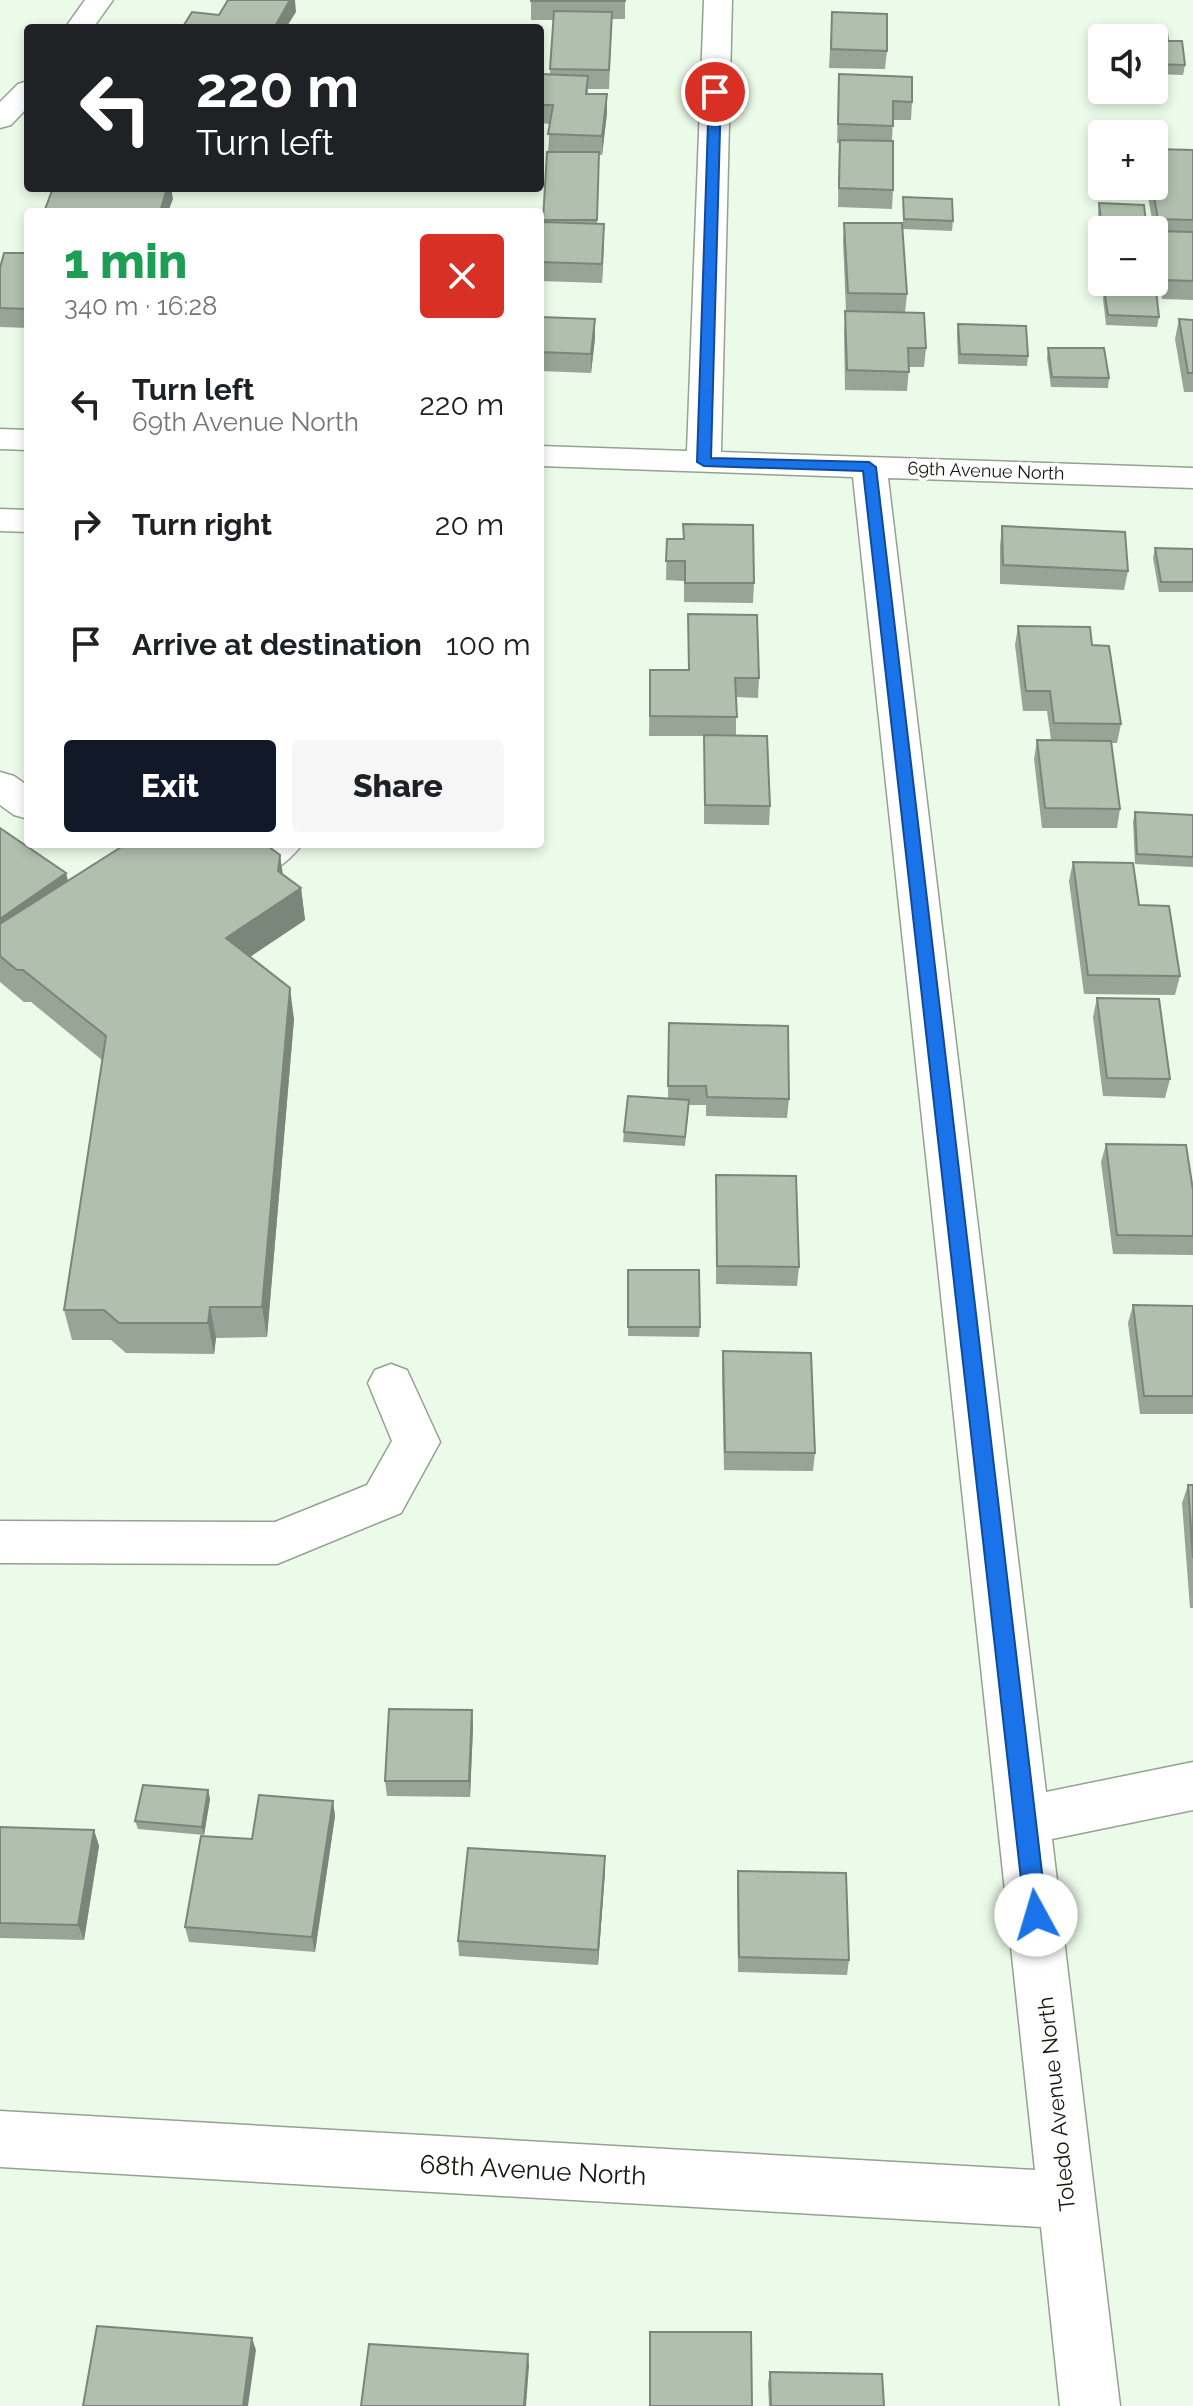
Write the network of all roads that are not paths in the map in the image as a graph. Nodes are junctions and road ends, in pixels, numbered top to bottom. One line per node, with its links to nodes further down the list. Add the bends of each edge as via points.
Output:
1 (99, 0): 3 (street)
2 (718, 0): 9 (street)
3 (82, 24)
4 (24, 94): 5 (street)
5 (0, 119)
6 (0, 439): 7 (street)
7 (24, 440)
8 (544, 456): 9 (street, 69th Avenue North)
9 (704, 462): 10 (street, 69th Avenue North)
10 (869, 467): 11 (street, 69th Avenue North); 21 (street, Toledo Avenue North)
11 (1193, 478)
12 (0, 520): 13 (street)
13 (24, 521)
14 (0, 785): 15 (street)
15 (24, 803)
16 (276, 848): 17 (street)
17 (229, 879)
18 (391, 1383): 19 (street, via 416,1442 384,1499 277,1543)
19 (0, 1542)
20 (1193, 1786): 21 (street)
21 (1026, 1820): 23 (street, Toledo Avenue North)
22 (0, 2139): 23 (street, 68th Avenue North)
23 (1066, 2200): 24 (street, Toledo Avenue North)
24 (1090, 2406)

